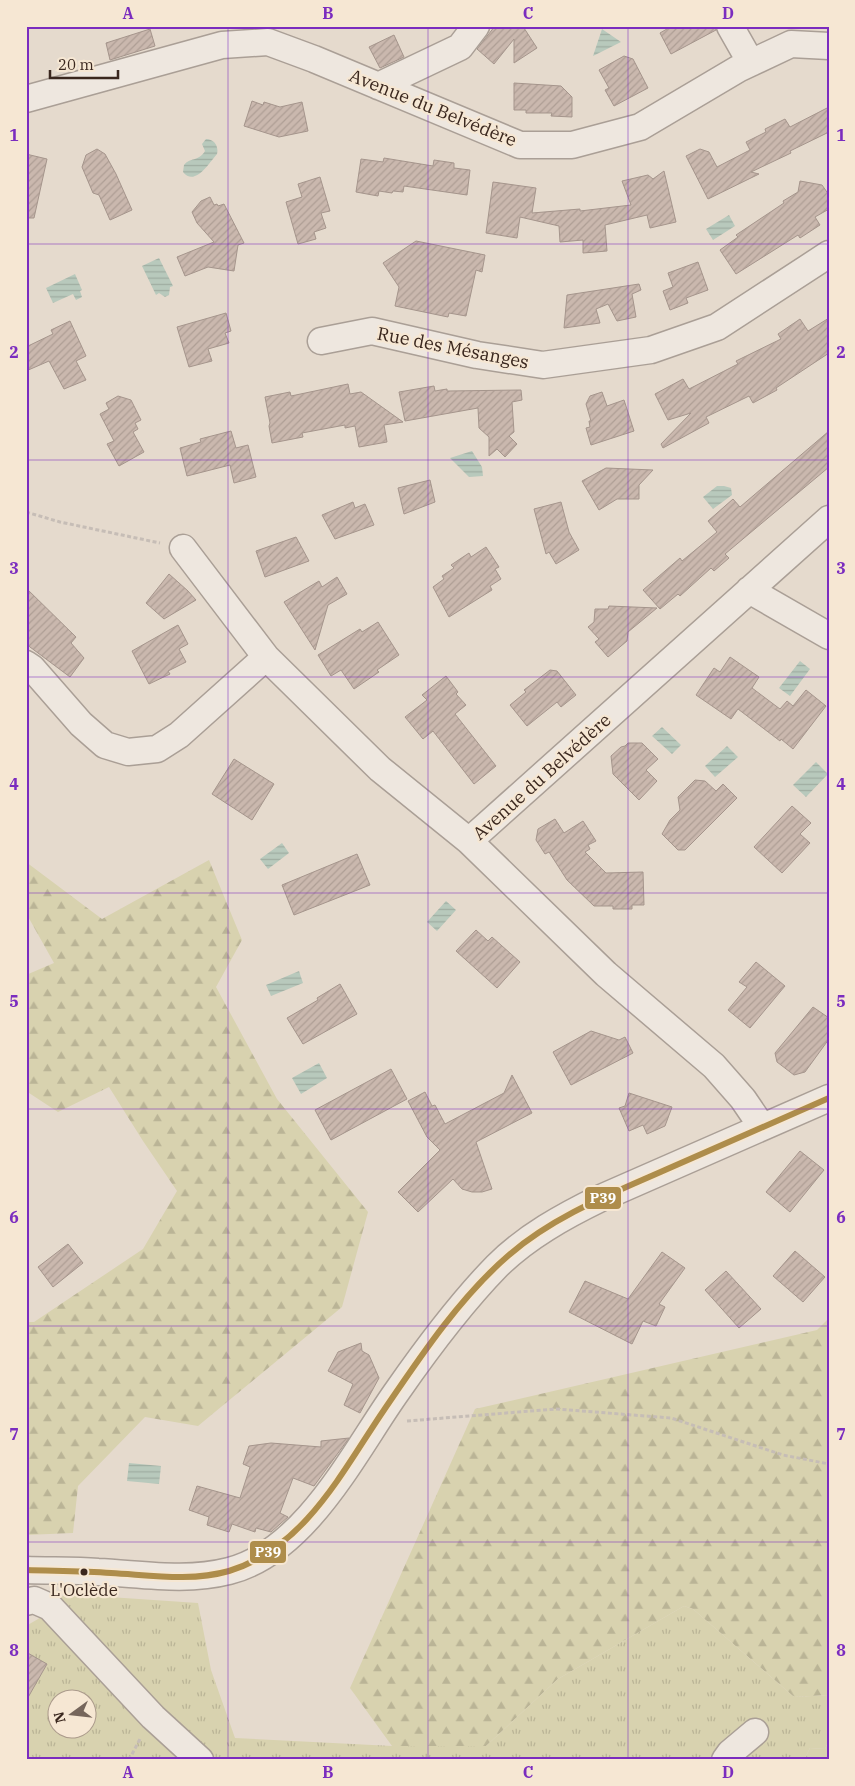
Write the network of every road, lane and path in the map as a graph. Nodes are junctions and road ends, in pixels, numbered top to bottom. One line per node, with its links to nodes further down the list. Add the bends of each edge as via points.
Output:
1 (476, 26): 5 (street, via 460,47)
2 (730, 26): 4 (street)
3 (829, 46): 4 (street, Avenue du Belvédère, via 791,44)
4 (751, 63): 5 (street, Avenue du Belvédère, via 640,127 572,145 520,145)
5 (378, 86): 6 (street, Avenue du Belvédère, via 268,42 222,45)
6 (26, 99)
7 (829, 254): 8 (street, Rue des Mésanges, via 717,327 651,350 543,365 477,355 372,331)
8 (321, 341)
9 (26, 512): 11 (path)
10 (829, 519): 12 (street, Avenue du Belvédère)
11 (183, 548): 14 (street)
12 (749, 590): 13 (street); 16 (street, Avenue du Belvédère)
13 (829, 636)
14 (266, 657): 15 (street, via 180,736 157,748 128,752 104,745); 16 (street, via 380,769)
15 (26, 664)
16 (469, 841): 18 (street, Avenue du Belvédère, via 606,974 714,1066)
17 (829, 1098): 18 (street)
18 (762, 1127): 19 (street, via 572,1212 523,1244 498,1265 459,1308)
19 (374, 1426): 20 (path, via 428,1418 556,1409 671,1418 783,1455); 21 (street, via 306,1520 274,1549 244,1566 187,1577)
20 (829, 1464)
21 (39, 1570): 22 (street, via 40,1585)
22 (26, 1595)
23 (26, 1602): 25 (street, via 34,1600 50,1607 153,1717)
24 (755, 1732): 26 (street)
25 (200, 1760)
26 (725, 1760)

